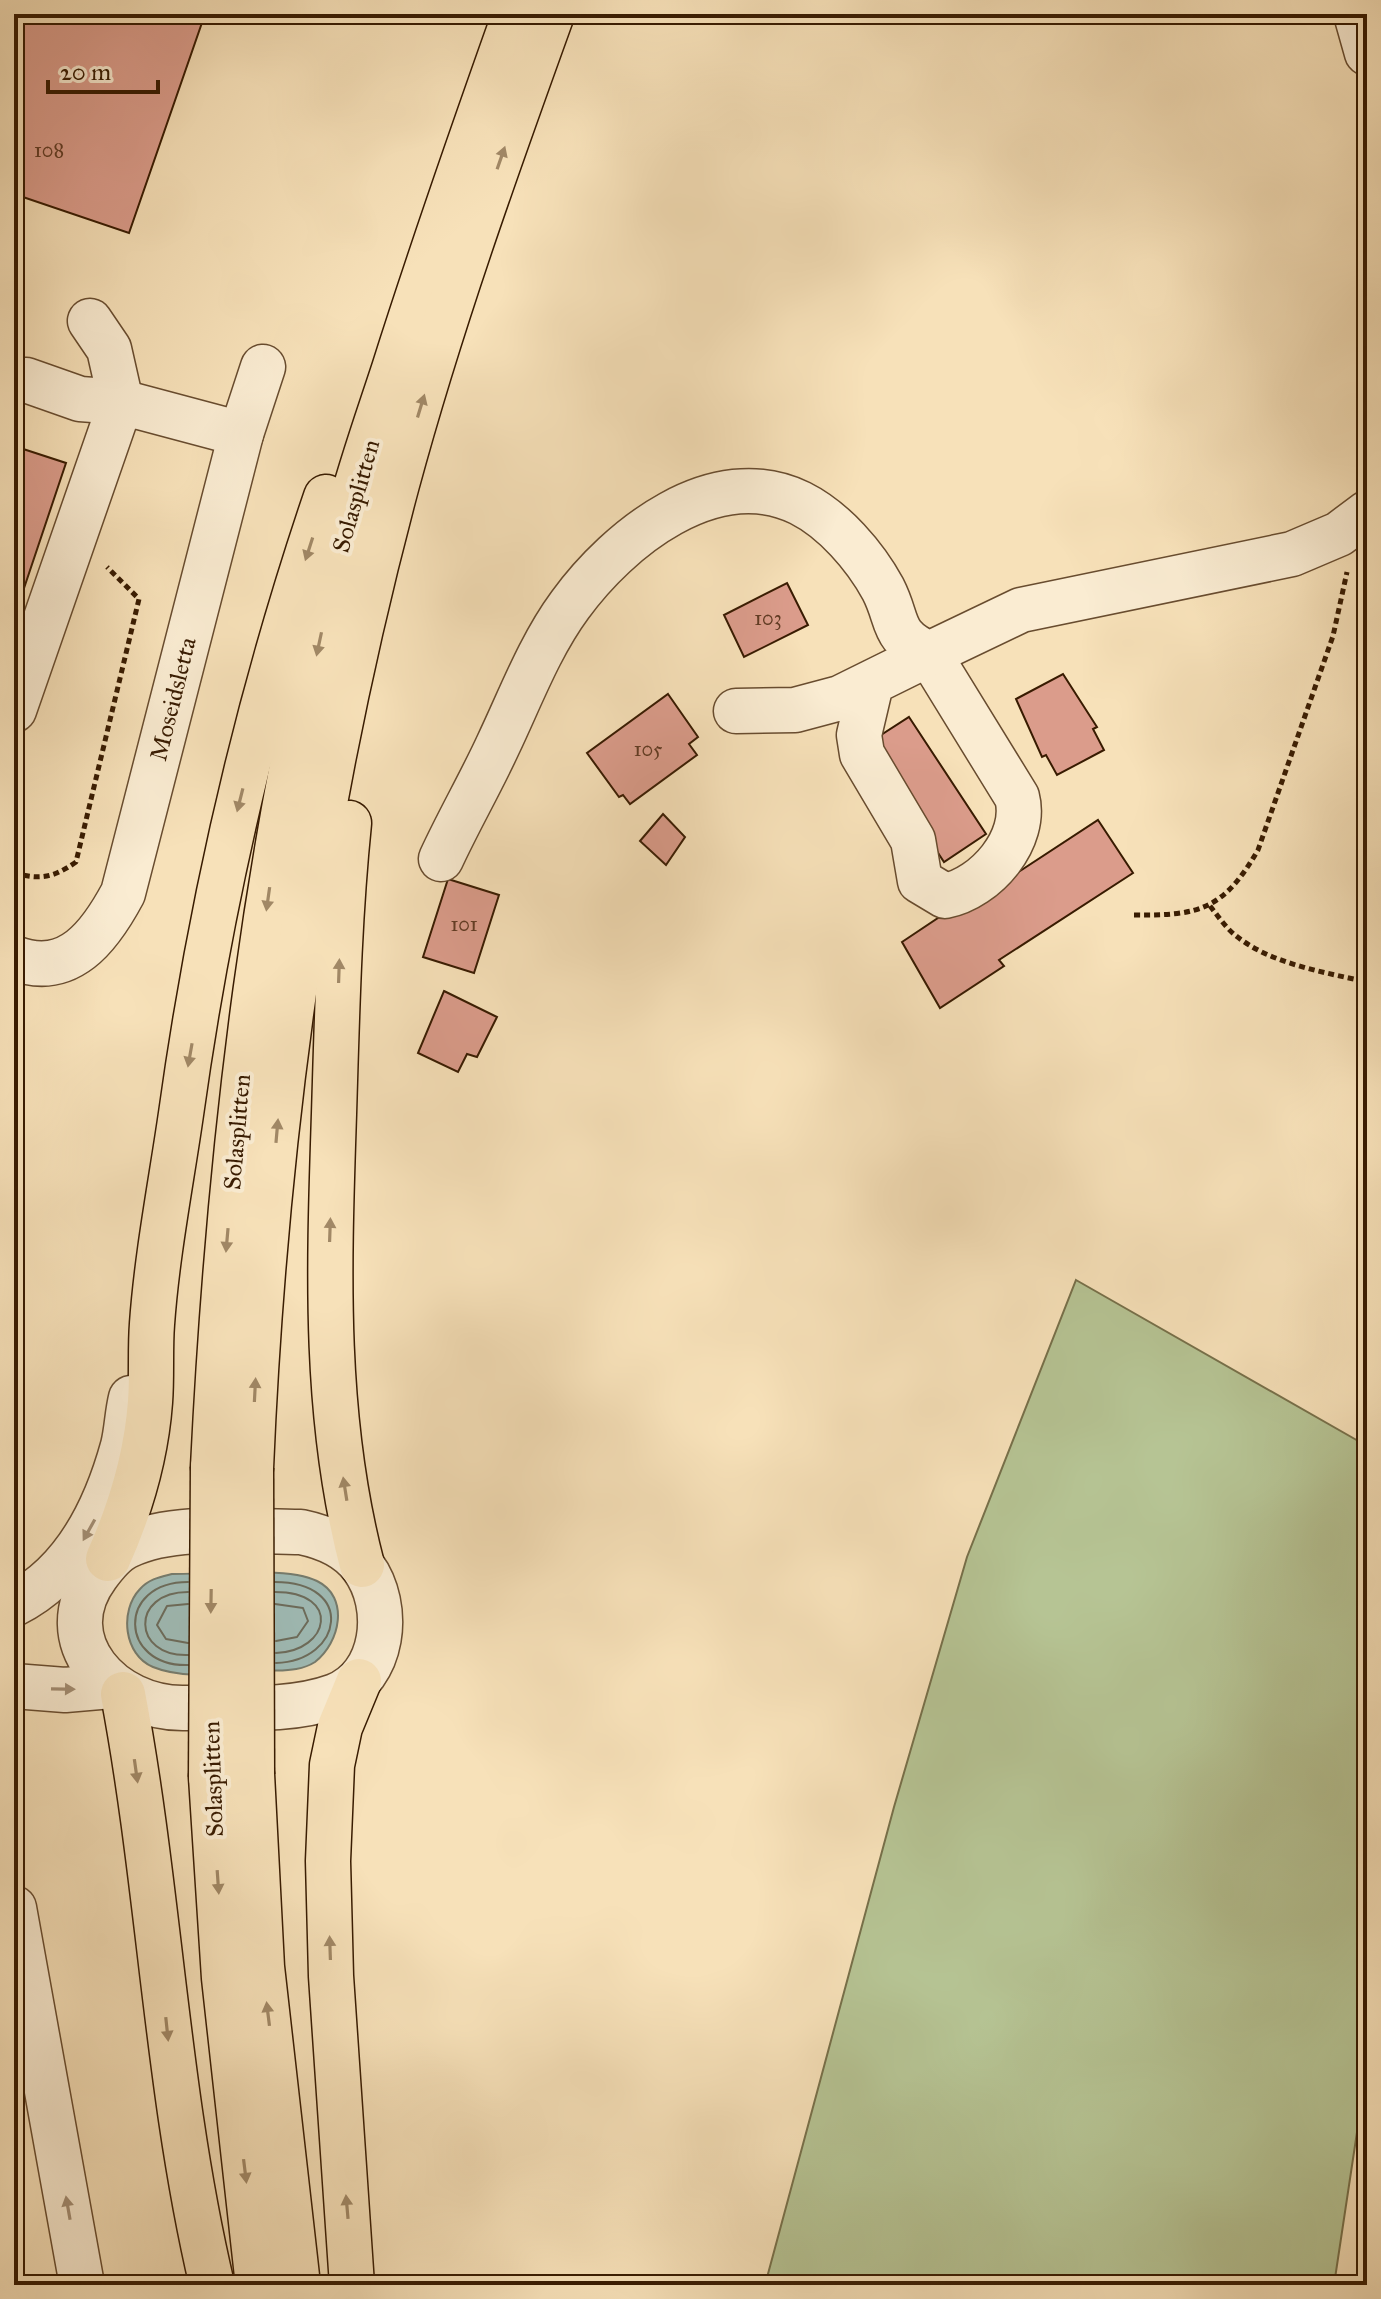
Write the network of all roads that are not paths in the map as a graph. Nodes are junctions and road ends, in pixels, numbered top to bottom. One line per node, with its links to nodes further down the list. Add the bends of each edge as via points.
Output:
1 (515, 14): 5 (highway, Solasplitten)
2 (552, 14): 11 (highway, Solasplitten, one-way to 2, via 461,274)
3 (1356, 14): 4 (street)
4 (1367, 53)
5 (441, 220): 19 (highway, one-way to 19, via 404,267 285,624 233,825 208,948); 20 (highway, Solasplitten, one-way to 20, via 348,517 277,836 241,1085 220,1329)
6 (90, 321): 9 (street, via 109,349)
7 (263, 367): 10 (street, Moseidsletta)
8 (26, 380): 9 (street, via 80,399)
9 (121, 402): 10 (street); 15 (street)
10 (241, 434): 18 (street, Moseidsletta, via 123,893 105,927 72,958 28,963)
11 (398, 480): 20 (highway, Solasplitten, one-way to 11, via 258,1331 280,1096 321,831 353,665); 21 (highway, one-way to 11, via 339,1452 329,1325 340,939 362,722 403,537)
12 (1363, 517): 13 (street, via 1292,554 1021,610)
13 (929, 654): 14 (street); 14 (street, via 1017,797 1021,812 1007,850 960,893 945,896 920,881 913,840 862,754 859,735); 17 (street, via 901,638 884,592 862,555 801,503 758,489 714,495 672,513 625,546 568,607)
14 (871, 684): 16 (street, via 795,710)
15 (14, 710)
16 (736, 711)
17 (441, 859)
18 (14, 958)
19 (152, 1322): 22 (highway, via 150,1405 142,1450 128,1515); 23 (street, one-way to 23, via 105,1502 84,1540 53,1575)
20 (232, 1468): 28 (highway, Solasplitten, bridge)
21 (362, 1565): 22 (street, via 333,1542 301,1532 165,1534 124,1547); 25 (street, via 377,1590 382,1620 374,1655)
22 (99, 1572): 24 (street); 27 (street, via 81,1616 84,1646)
23 (14, 1604)
24 (14, 1625)
25 (359, 1681): 27 (street, via 337,1696 297,1706 177,1708); 34 (highway, one-way to 25, via 328,1861 332,1765 340,1727)
26 (14, 1686): 27 (street, one-way to 27)
27 (117, 1690): 31 (highway, one-way to 31, via 144,1822 172,2077)
28 (232, 1775): 32 (highway, Solasplitten, one-way to 32, via 224,1978); 33 (highway, Solasplitten, one-way to 28, via 262,1967)
29 (14, 1908): 30 (street, one-way to 29)
30 (82, 2285)
31 (212, 2285)
32 (258, 2285)
33 (298, 2285)
34 (352, 2285)

